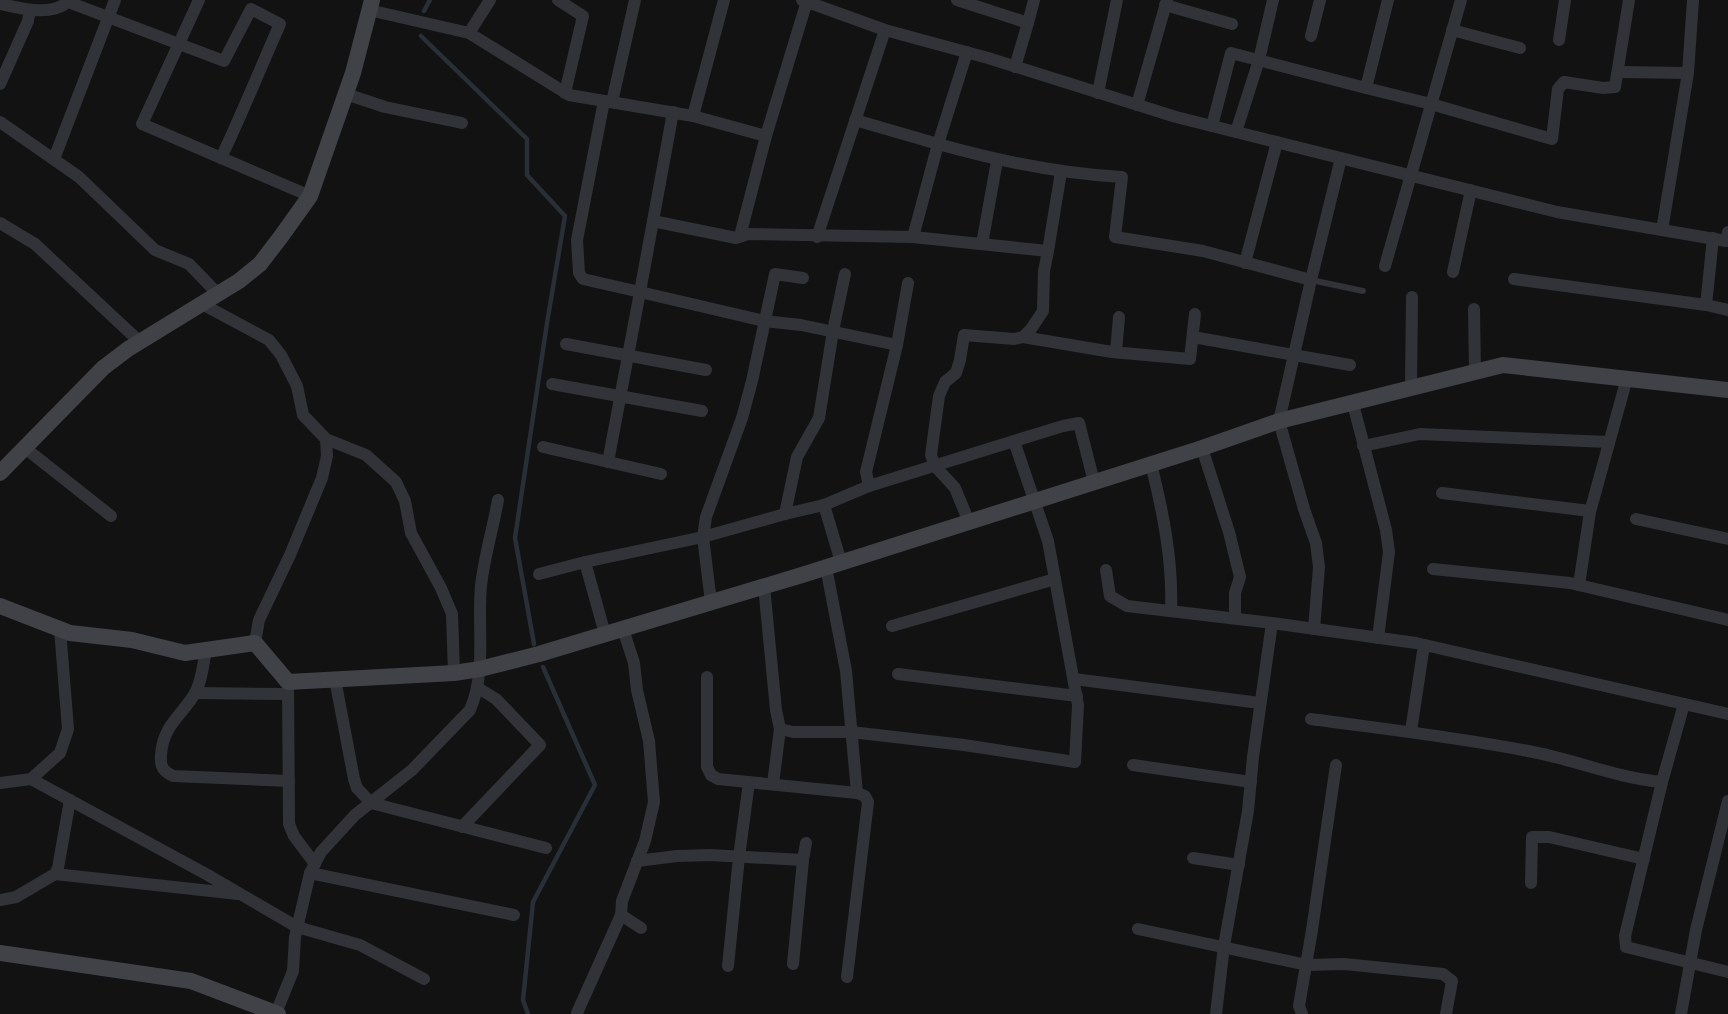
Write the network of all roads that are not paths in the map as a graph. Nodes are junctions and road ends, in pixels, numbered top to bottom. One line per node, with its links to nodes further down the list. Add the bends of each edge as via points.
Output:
1 (114, 0): 22 (street)
2 (199, 0): 30 (street)
3 (490, 0): 27 (street)
4 (558, 0): 39 (street, via 583,16)
5 (635, 0): 42 (street)
6 (724, 0): 46 (street)
7 (957, 0): 23 (street)
8 (1034, 0): 23 (street)
9 (1117, 0): 40 (street)
10 (1273, 0): 33 (street)
11 (1320, 0): 28 (street)
12 (1388, 0): 38 (street)
13 (1461, 0): 26 (street)
14 (1564, 0): 29 (street)
15 (1629, 0): 35 (street)
16 (1693, 0): 36 (street)
17 (804, 1): 25 (street); 52 (street)
18 (1166, 3): 24 (street); 44 (street)
19 (0, 4): 21 (street)
20 (370, 5): 27 (street); 41 (street)
21 (29, 6): 22 (street, via 61,8 68,2); 37 (street, via 28,21)
22 (108, 18): 30 (street); 57 (street)
23 (1028, 23): 34 (street)
24 (1232, 24)
25 (885, 30): 32 (street); 47 (street)
26 (1452, 30): 31 (street); 43 (street)
27 (469, 33): 39 (street)
28 (1311, 36)
29 (1559, 40)
30 (179, 44): 55 (street, via 142,124); 55 (street, via 224,61 251,9 280,24)
31 (1520, 48)
32 (967, 52): 34 (street); 54 (street)
33 (1259, 60): 38 (street); 50 (street, via 1231,53); 51 (street)
34 (1015, 67): 40 (street)
35 (1618, 72): 36 (street); 43 (street, via 1615,87 1564,82 1558,89 1552,140)
36 (1688, 73): 65 (street)
37 (0, 84)
38 (1366, 88): 43 (street)
39 (565, 93): 42 (street)
40 (1098, 93): 44 (street)
41 (346, 94): 49 (street); 62 (street)
42 (608, 102): 45 (street); 82 (street, via 577,240 579,273 590,282)
43 (1431, 104): 60 (street)
44 (1137, 105): 50 (street)
45 (673, 112): 46 (street); 63 (street)
46 (693, 116): 52 (street)
47 (855, 120): 54 (street); 68 (street)
48 (0, 122): 57 (street)
49 (462, 123)
50 (1212, 126): 51 (street)
51 (1236, 132): 53 (street)
52 (766, 136): 67 (street)
53 (1277, 142): 56 (street); 73 (street)
54 (938, 144): 58 (street); 69 (street)
55 (221, 158): 62 (street)
56 (1341, 158): 60 (street); 79 (street)
57 (54, 159): 83 (street, via 79,177 154,250 189,264)
58 (997, 161): 59 (street); 71 (street)
59 (1061, 172): 72 (street); 73 (street, via 1122,177 1115,237 1203,251)
60 (1410, 175): 61 (street); 74 (street)
61 (1471, 190): 65 (street, via 1557,212); 75 (street)
62 (310, 196): 83 (street, via 260,264)
63 (653, 221): 67 (street); 82 (street)
64 (0, 223): 95 (street, via 35,244)
65 (1662, 230): 70 (street)
66 (1728, 232): 70 (street, via 1726,241)
67 (740, 236): 68 (street)
68 (817, 237): 69 (street)
69 (913, 237): 71 (street)
70 (1713, 238): 86 (street)
71 (982, 244): 72 (street)
72 (1048, 251): 93 (street, via 1043,310)
73 (1245, 263): 79 (street)
74 (1384, 266)
75 (1453, 272)
76 (845, 274): 92 (street)
77 (803, 278): 91 (street, via 775,274)
78 (1514, 279): 86 (street)
79 (1311, 280): 81 (lane); 100 (street)
80 (908, 283): 97 (street)
81 (1364, 291)
82 (640, 292): 91 (street); 99 (street)
83 (218, 294): 85 (street)
84 (1412, 297): 106 (street)
85 (202, 304): 95 (street); 112 (street, via 269,340 297,386 303,415)
86 (1706, 305): 88 (street)
87 (1474, 309): 103 (street)
88 (1728, 310)
89 (1195, 314): 94 (street)
90 (1119, 317): 98 (street)
91 (764, 321): 92 (street); 135 (street, via 742,418 706,517)
92 (833, 331): 97 (street); 131 (street, via 819,418 797,457)
93 (1023, 337): 98 (street); 121 (street, via 964,334 956,373 945,382 939,396 931,455)
94 (1192, 337): 98 (street, via 1190,359); 100 (street)
95 (140, 342): 117 (street, via 103,368)
96 (566, 344): 99 (street)
97 (897, 345): 125 (street, via 866,472)
98 (1116, 352)
99 (628, 356): 102 (street); 108 (street)
100 (1293, 356): 101 (street); 111 (street)
101 (1350, 365)
102 (706, 370)
103 (1475, 372): 104 (street, via 1503,365); 106 (street)
104 (1627, 378): 107 (street); 114 (street)
105 (552, 384): 108 (street)
106 (1412, 388): 109 (street)
107 (1728, 390)
108 (620, 396): 110 (street); 119 (street)
109 (1353, 404): 111 (street); 115 (street)
110 (702, 411)
111 (1279, 421): 118 (street); 154 (street, via 1316,543 1319,567)
112 (326, 440): 157 (street, via 322,478 259,620); 161 (street, via 366,455 396,482 405,501 411,533 452,614)
113 (1014, 441): 121 (street); 124 (street, via 1079,423); 128 (street)
114 (1608, 442): 115 (street, via 1420,434); 130 (street)
115 (1363, 446): 156 (street, via 1389,552)
116 (543, 447): 119 (street)
117 (25, 448): 122 (street); 132 (street)
118 (1202, 448): 120 (street); 148 (street, via 1240,577 1235,593)
119 (608, 462): 123 (street)
120 (1151, 464): 124 (street); 147 (street, via 1169,555)
121 (935, 466): 125 (street); 134 (street, via 955,488)
122 (0, 473)
123 (661, 474)
124 (1094, 482): 128 (street)
125 (869, 486): 129 (street)
126 (1442, 493): 130 (street)
127 (498, 500): 160 (street, via 481,586)
128 (1033, 501): 134 (street); 142 (street, via 1048,541)
129 (824, 505): 131 (street); 138 (street)
130 (1590, 511): 143 (street)
131 (785, 514): 135 (street)
132 (111, 516)
133 (1636, 519): 136 (street)
134 (969, 522): 138 (street)
135 (703, 537): 137 (street); 145 (street)
136 (1728, 539)
137 (585, 562): 141 (street); 155 (street)
138 (833, 565): 144 (street); 176 (street)
139 (1433, 569): 143 (street)
140 (1106, 570): 147 (street, via 1110,596 1127,606)
141 (539, 574)
142 (1055, 579): 151 (street); 165 (street)
143 (1579, 585): 149 (street)
144 (764, 586): 145 (street); 174 (street)
145 (711, 602): 153 (street)
146 (0, 606): 152 (street)
147 (1171, 611): 148 (street)
148 (1235, 618): 150 (street)
149 (1728, 620)
150 (1272, 623): 154 (street); 170 (street)
151 (892, 626)
152 (60, 628): 159 (street, via 185,653); 179 (street, via 68,729 60,753)
153 (623, 629): 155 (street); 197 (street, via 634,663 649,741 654,802)
154 (1314, 629): 156 (street)
155 (605, 634): 160 (street)
156 (1378, 638): 158 (street)
157 (255, 643): 159 (street); 166 (street)
158 (1424, 645): 171 (street); 175 (street)
159 (206, 650): 168 (street)
160 (480, 669): 161 (street); 167 (street)
161 (454, 673): 164 (street)
162 (898, 674): 169 (street)
163 (707, 677): 181 (street, via 707,767 718,779)
164 (335, 679): 166 (street); 189 (street, via 354,779)
165 (1074, 680): 169 (street); 170 (street)
166 (288, 688): 168 (street); 180 (street)
167 (478, 688): 189 (street, via 470,710 412,770); 190 (street, via 496,699 540,745)
168 (195, 693): 180 (street, via 162,740 160,764 164,771 173,776)
169 (1077, 696): 176 (street, via 1075,762)
170 (1260, 703): 182 (street)
171 (1684, 704): 172 (street); 183 (street)
172 (1728, 714)
173 (1311, 719): 175 (street)
174 (780, 729): 176 (street); 185 (street)
175 (1411, 731): 183 (street, via 1530,751 1639,780)
176 (851, 732): 186 (street)
177 (1133, 765): 182 (street)
178 (1336, 765): 213 (street)
179 (31, 779): 184 (street); 187 (street)
180 (289, 781): 199 (street, via 290,824)
181 (749, 782): 185 (street); 193 (street)
182 (1251, 782): 198 (street)
183 (1662, 782): 195 (street)
184 (0, 783)
185 (773, 784): 186 (street)
186 (857, 793): 216 (street, via 868,802)
187 (70, 800): 200 (street); 202 (street)
188 (1728, 801): 211 (street)
189 (371, 803): 190 (street); 199 (street, via 321,852)
190 (462, 826): 192 (street)
191 (806, 843): 196 (street)
192 (546, 848)
193 (739, 857): 196 (street); 197 (street, via 677,856); 214 (street)
194 (1192, 858): 198 (street)
195 (1644, 859): 201 (street, via 1549,837 1532,837); 211 (street, via 1625,936 1626,947)
196 (803, 860): 212 (street)
197 (638, 861): 205 (street, via 622,901)
198 (1239, 865): 209 (street)
199 (312, 868): 204 (street); 206 (street)
200 (55, 874): 202 (street); 203 (street, via 16,897)
201 (1531, 883)
202 (242, 895): 206 (street)
203 (0, 900)
204 (514, 915)
205 (621, 915): 207 (street); 220 (street)
206 (297, 927): 217 (street, via 360,945); 219 (street, via 293,971)
207 (641, 928)
208 (1138, 929): 209 (street)
209 (1224, 946): 213 (street); 221 (street)
210 (0, 953): 218 (street, via 191,981)
211 (1690, 963): 215 (street); 224 (street)
212 (793, 964)
213 (1307, 965): 222 (street, via 1299,1006); 223 (street, via 1344,964 1443,974 1452,981)
214 (728, 966)
215 (1728, 972)
216 (847, 977)
217 (424, 979)
218 (256, 1010): 219 (street)
219 (277, 1013)
220 (577, 1013)
221 (1216, 1014)
222 (1302, 1014)
223 (1446, 1014)
224 (1681, 1014)

